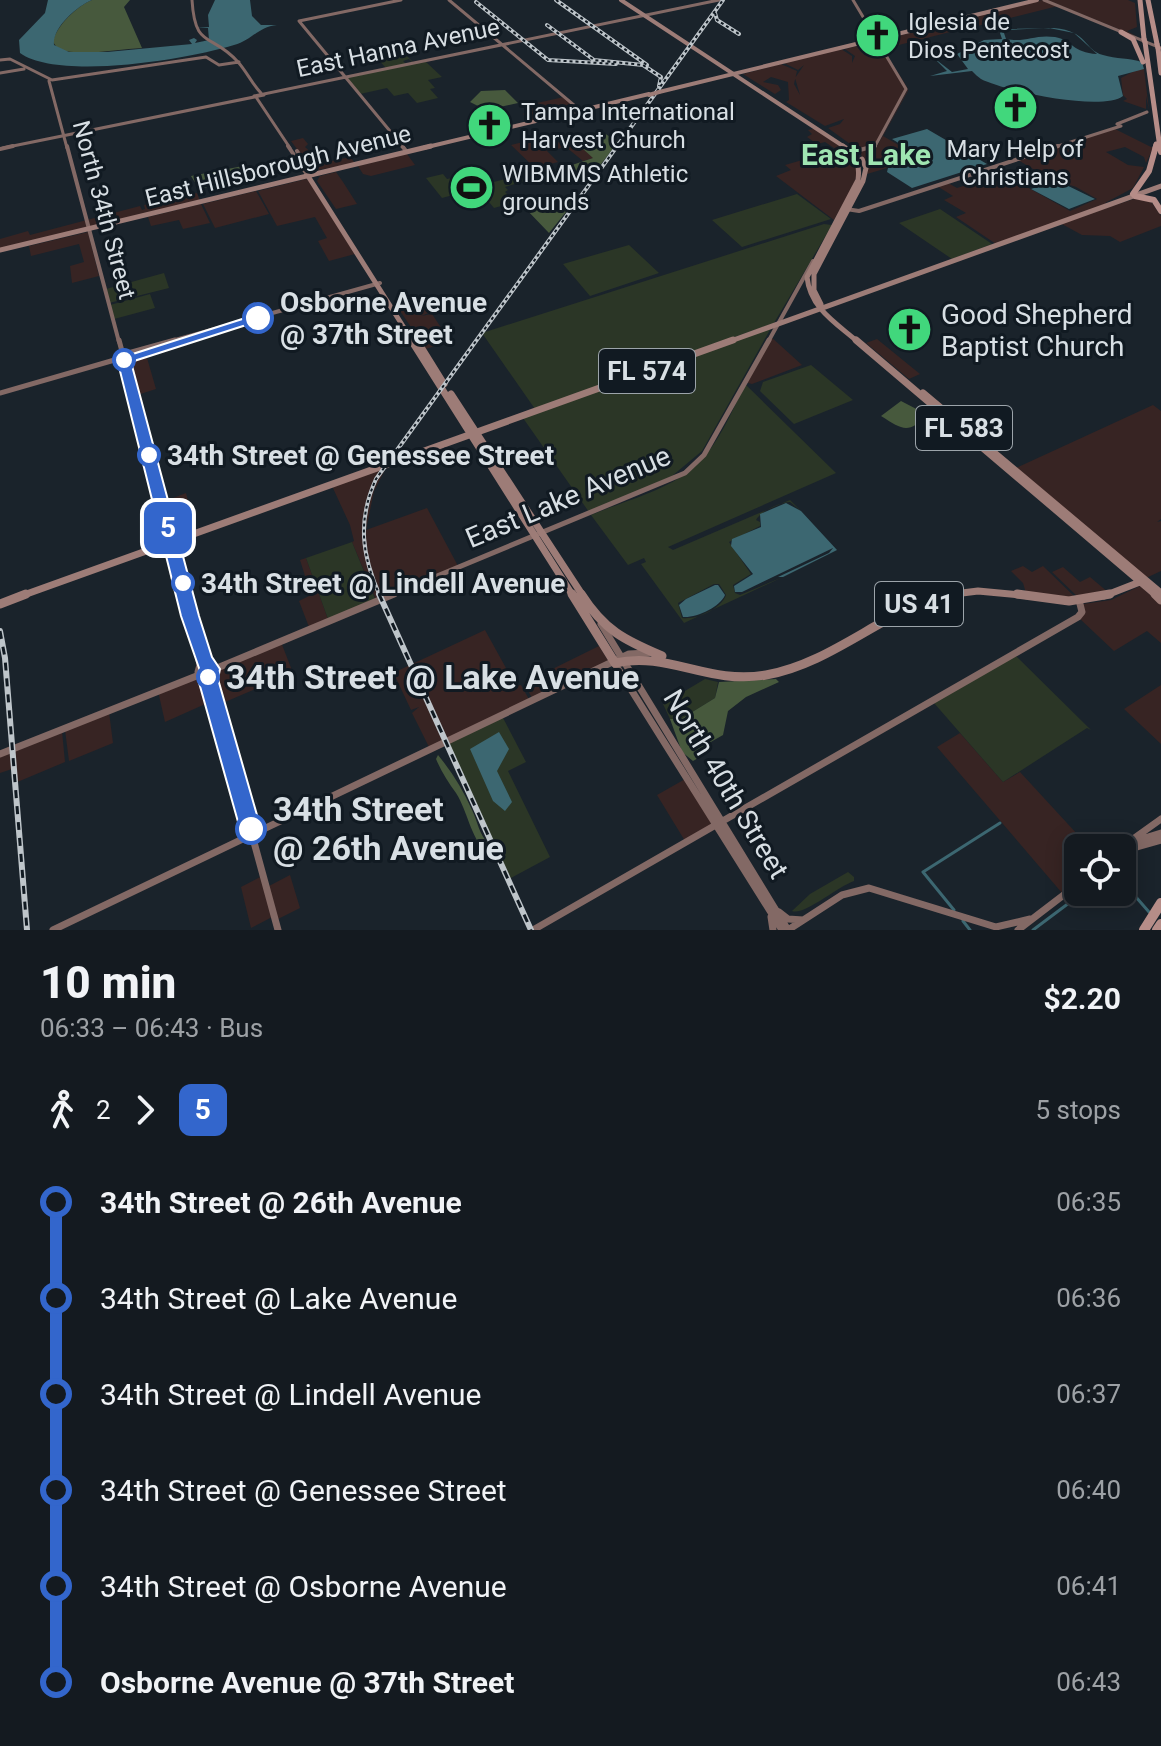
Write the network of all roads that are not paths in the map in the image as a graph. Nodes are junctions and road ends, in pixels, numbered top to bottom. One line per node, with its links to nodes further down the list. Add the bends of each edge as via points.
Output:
1 (190, 0): 21 (street, North 40th Street, via 193,27)
2 (401, 0): 26 (street, via 299,20)
3 (449, 0): 18 (street)
4 (623, 0): 14 (main road)
5 (719, 0): 14 (street, East Hanna Avenue)
6 (853, 0): 16 (street)
7 (1030, 0): 12 (main road, East Hillsborough Avenue)
8 (1037, 0): 12 (main road, East Hillsborough Avenue)
9 (1045, 0): 15 (street); 17 (street)
10 (1138, 0): 17 (highway)
11 (1150, 0): 19 (highway)
12 (1006, 7): 13 (main road, East Hillsborough Avenue)
13 (987, 11): 16 (main road, East Hillsborough Avenue); 16 (main road, East Hillsborough Avenue)
14 (646, 15): 18 (street, East Hanna Avenue); 23 (main road)
15 (1121, 32): 17 (highway)
16 (877, 36): 23 (main road, East Hillsborough Avenue); 23 (main road, East Hillsborough Avenue); 39 (street, via 906,89)
17 (1139, 39): 19 (street); 29 (highway); 29 (highway)
18 (503, 45): 26 (street, East Hanna Avenue); 32 (street)
19 (1159, 47): 25 (highway)
20 (0, 60): 22 (street)
21 (237, 62): 22 (street, via 216,65 210,57 52,80); 28 (street, North 40th Street)
22 (25, 69): 24 (street)
23 (735, 72): 32 (main road, East Hillsborough Avenue, bridge); 40 (main road)
24 (0, 73)
25 (1161, 73)
26 (345, 78): 30 (street, East Hanna Avenue); 43 (street)
27 (49, 81): 36 (street, North 34th Street)
28 (251, 83): 30 (street, North 40th Street); 31 (street, North 40th Street)
29 (1151, 87): 37 (highway)
30 (263, 95): 31 (street, East Hanna Avenue); 45 (street, North 40th Street)
31 (255, 96): 36 (street); 45 (street, North 40th Street)
32 (581, 111): 34 (main road, East Hillsborough Avenue)
33 (1147, 112): 51 (street, via 1117,124 1121,126 861,210)
34 (531, 123): 35 (main road, East Hillsborough Avenue); 35 (main road, East Hillsborough Avenue)
35 (496, 131): 43 (main road, East Hillsborough Avenue); 43 (main road, East Hillsborough Avenue)
36 (64, 136): 38 (street); 53 (street, North 34th Street)
37 (1158, 136): 42 (highway); 47 (highway)
38 (0, 149)
39 (874, 149): 41 (street); 44 (street)
40 (853, 150): 41 (street); 41 (street); 44 (main road); 51 (main road, via 860,175)
41 (866, 151)
42 (1161, 152)
43 (407, 153): 45 (main road, East Hillsborough Avenue)
44 (866, 168): 51 (main road)
45 (310, 176): 48 (main road, East Hillsborough Avenue); 56 (main road, North 40th Street / US 41)
46 (1161, 185): 47 (main road)
47 (1146, 188): 49 (highway); 52 (highway)
48 (234, 194): 50 (main road, East Hillsborough Avenue); 50 (main road, East Hillsborough Avenue)
49 (1134, 195): 52 (highway, via 1150,198); 59 (main road, FL 574)
50 (202, 202): 53 (main road, East Hillsborough Avenue); 53 (main road, East Hillsborough Avenue)
51 (847, 207): 55 (main road); 55 (main road, via 825,239)
52 (1161, 210)
53 (88, 230): 54 (main road, East Hillsborough Avenue); 61 (street, North 34th Street)
54 (0, 251)
55 (819, 259): 57 (street, East Lake Avenue); 58 (main road)
56 (378, 283): 61 (street); 63 (main road, North 40th Street / US 41)
57 (797, 287): 58 (street); 60 (street, East Lake Avenue)
58 (811, 290): 59 (main road, FL 583)
59 (821, 309): 60 (main road, FL 574); 66 (main road, FL 583)
60 (775, 325): 63 (main road, FL 574); 64 (street, East Lake Avenue, via 704,455 685,473)
61 (121, 356): 62 (street); 65 (street, North 34th Street)
62 (0, 393)
63 (473, 434): 64 (main road, North 40th Street / US 41); 65 (main road, FL 574)
64 (538, 535): 71 (main road, North 40th Street / US 41); 73 (main road, North 40th Street / US 41); 74 (street, East Lake Avenue)
65 (172, 542): 70 (main road, FL 574); 74 (street, North 34th Street)
66 (1142, 581): 67 (main road); 68 (main road, US 41, via 1107,596); 69 (main road)
67 (1161, 593)
68 (1079, 600): 75 (main road, US 41, via 994,590 949,593 794,669); 78 (street, via 1078,617)
69 (1161, 600)
70 (0, 604)
71 (596, 617): 72 (main road, US 41, via 622,639); 73 (street, North 40th Street)
72 (653, 653): 73 (street); 75 (main road, US 41, via 713,672)
73 (620, 660): 75 (main road, US 41, via 641,657 712,676); 78 (street, North 40th Street); 80 (street)
74 (204, 671): 76 (street, East Lake Avenue); 80 (street, North 34th Street)
75 (749, 676)
76 (0, 754)
77 (1161, 819): 81 (street)
78 (721, 824): 87 (street, North 40th Street); 94 (street)
79 (1161, 833): 83 (street)
80 (252, 836): 92 (street); 93 (street, North 34th Street)
81 (1136, 837)
82 (1161, 840): 84 (street)
83 (1136, 842)
84 (1136, 849)
85 (1064, 894): 88 (street)
86 (1161, 903): 99 (highway)
87 (773, 910): 89 (street); 95 (street); 96 (street, North 40th Street); 97 (street, North 40th Street)
88 (1030, 919): 91 (street); 98 (street)
89 (804, 920): 91 (street, via 842,895 869,888); 97 (street)
90 (1161, 924): 100 (highway)
91 (1002, 928)
92 (53, 930)
93 (278, 930)
94 (533, 930)
95 (773, 930)
96 (782, 930)
97 (788, 930)
98 (1018, 930)
99 (1144, 930)
100 (1157, 930)

